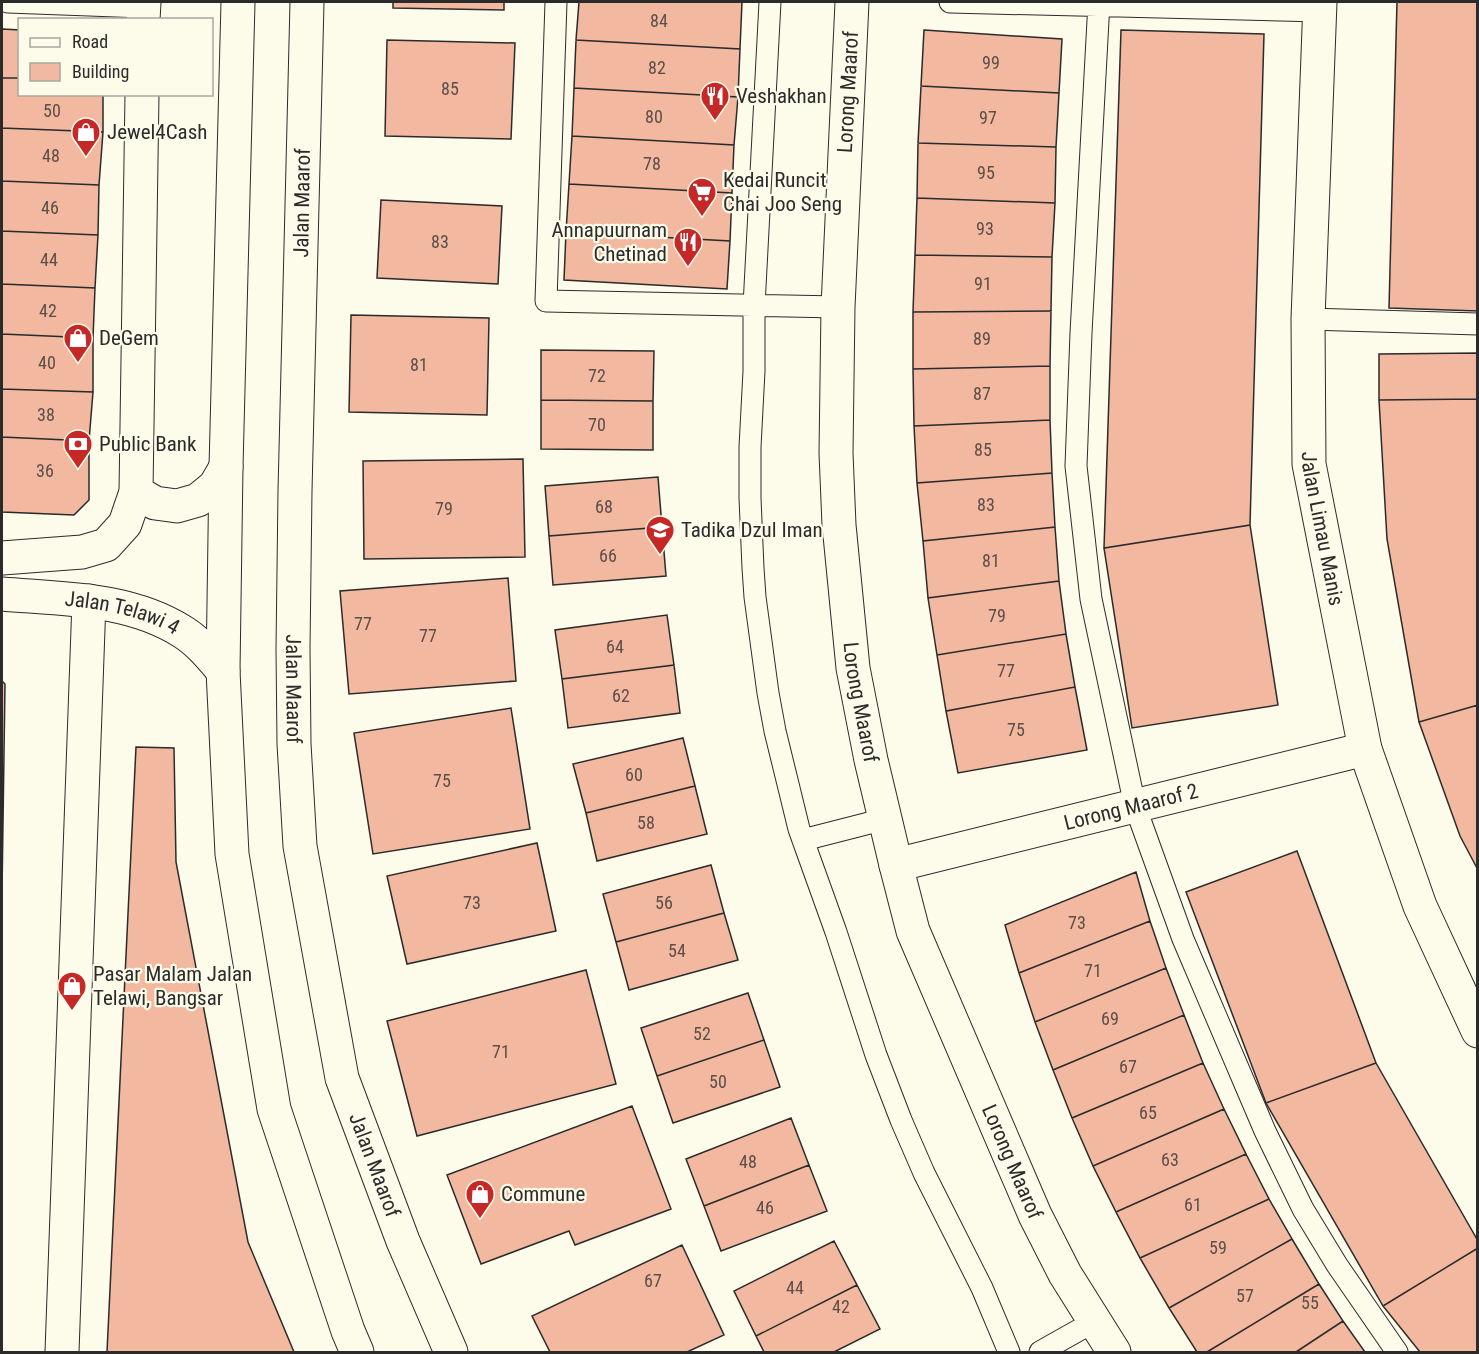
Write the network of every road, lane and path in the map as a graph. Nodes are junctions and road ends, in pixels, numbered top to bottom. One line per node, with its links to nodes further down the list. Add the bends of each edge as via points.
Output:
1 (8, 2): 10 (lane)
2 (238, 2): 16 (street)
3 (307, 2): 31 (street, Jalan Maarof, via 293,649 300,846 342,1078 403,1241)
4 (555, 2): 12 (lane, via 546,301)
5 (770, 2): 12 (lane)
6 (852, 2): 13 (street, Lorong Maarof)
7 (950, 2): 8 (lane)
8 (1099, 3): 9 (lane); 23 (lane, via 1076,466 1091,599)
9 (1320, 6): 14 (street, Jalan Limau Manis)
10 (143, 9)
11 (142, 96): 17 (street)
12 (754, 306): 13 (lane); 25 (lane, via 750,498 755,597 775,731)
13 (838, 307): 24 (street, Lorong Maarof, via 839,525 853,668)
14 (1308, 319): 15 (lane); 22 (street, Jalan Limau Manis, via 1309,464)
15 (1478, 324)
16 (226, 467): 17 (street, via 215,486 198,500 177,506 155,503); 21 (street)
17 (136, 492): 18 (street, via 125,524 106,545 82,552)
18 (2, 558)
19 (2, 594): 20 (street, Jalan Telawi 4)
20 (89, 602): 21 (street, Jalan Telawi 4, via 157,618 184,633); 29 (street)
21 (223, 670): 30 (street, via 232,854 274,1109)
22 (1365, 749): 23 (street, Lorong Maarof 2); 27 (street, Jalan Limau Manis, via 1420,906)
23 (1135, 806): 26 (street, Lorong Maarof 2); 35 (lane, via 1183,939 1264,1131 1309,1219)
24 (885, 819): 25 (lane); 26 (street, Lorong Maarof)
25 (803, 840): 32 (lane, via 901,1120)
26 (896, 865): 28 (street, Lorong Maarof, via 914,931 1035,1215)
27 (1478, 1031)
28 (1095, 1321): 33 (lane); 34 (street, Lorong Maarof)
29 (62, 1353)
30 (357, 1353)
31 (451, 1353)
32 (1009, 1353)
33 (1040, 1353)
34 (1114, 1353)
35 (1397, 1353)

